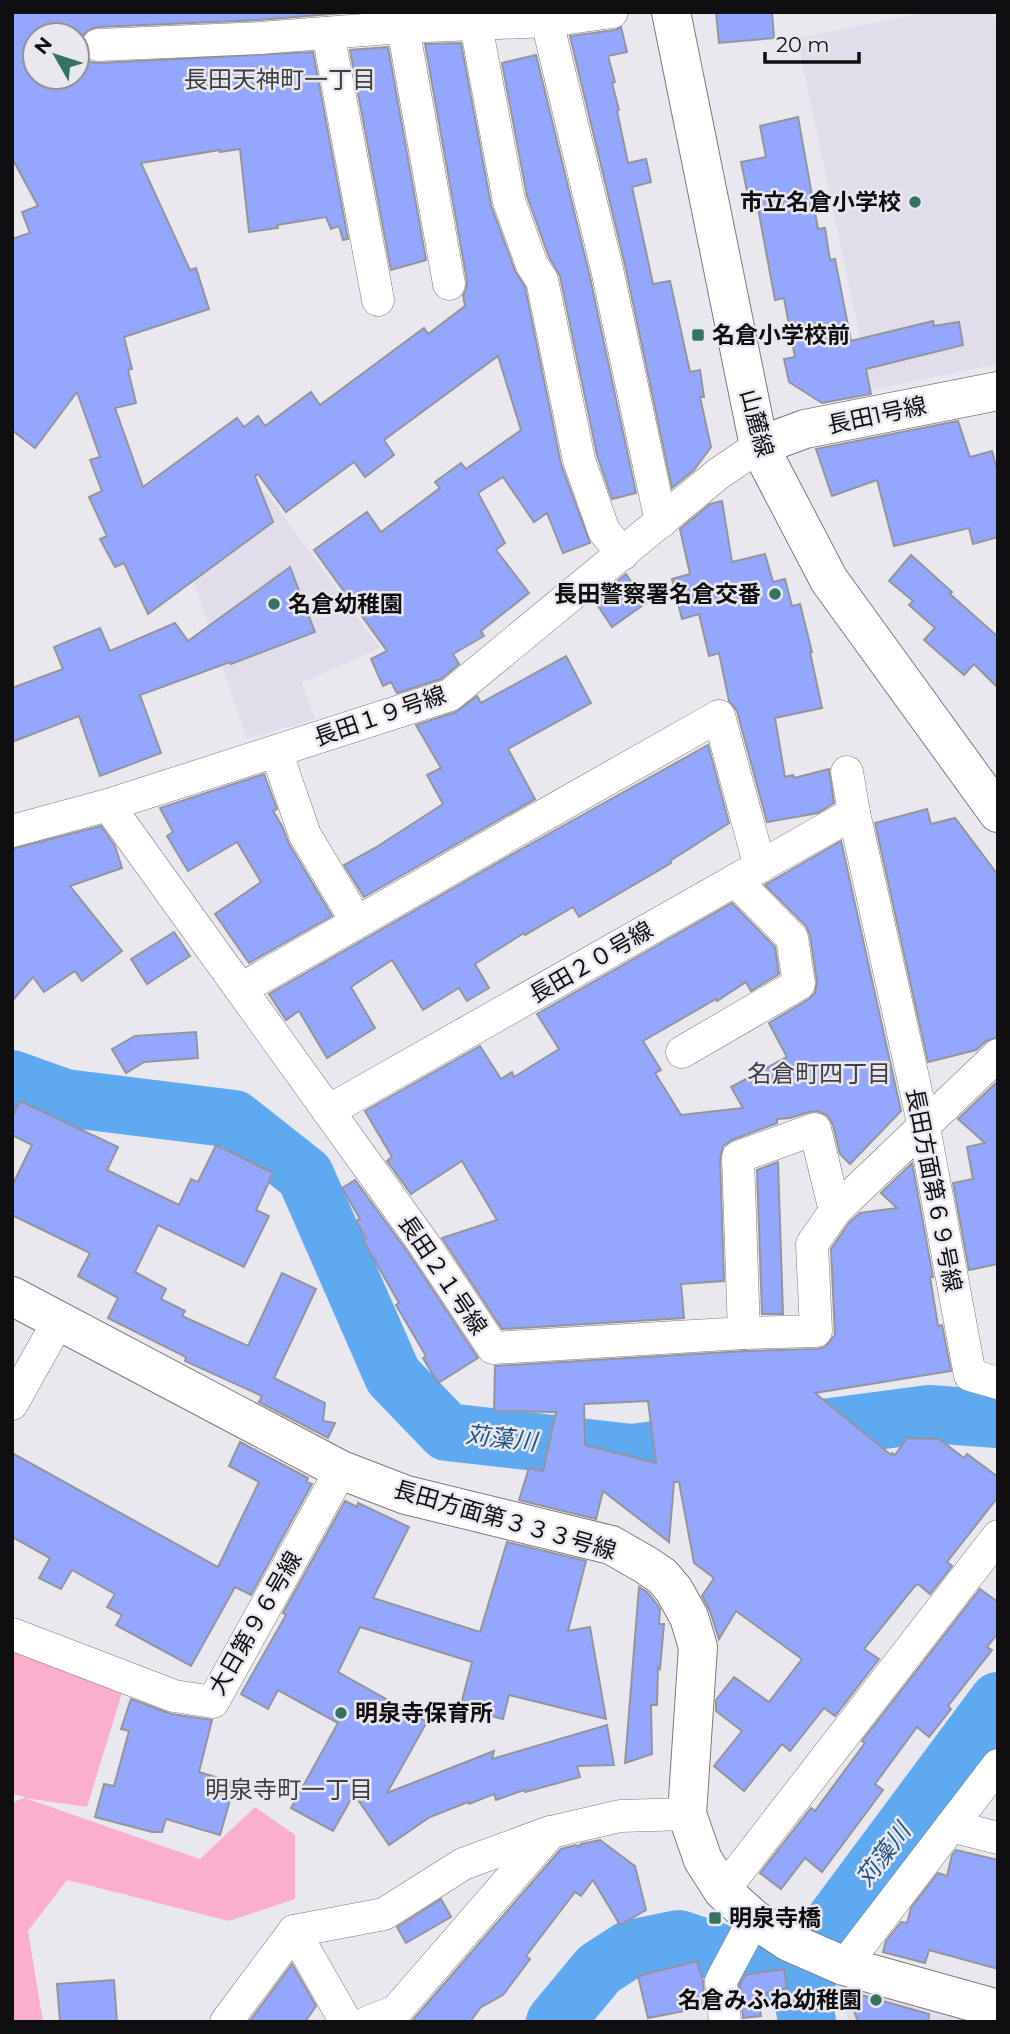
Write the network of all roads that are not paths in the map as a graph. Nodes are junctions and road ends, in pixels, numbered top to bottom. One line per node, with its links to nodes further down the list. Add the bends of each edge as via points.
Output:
1 (612, 12): 3 (street)
2 (671, 12): 11 (street, 山麓線)
3 (547, 21): 4 (street); 12 (street)
4 (476, 25): 5 (street); 13 (street, via 509,201 542,280 579,460 604,531)
5 (403, 26): 6 (street); 8 (street)
6 (328, 33): 7 (street); 9 (street)
7 (98, 45)
8 (449, 284)
9 (378, 300)
10 (998, 391): 11 (street, 長田1号線, via 805,429)
11 (759, 446): 12 (street, 長田１９号線); 18 (street, 山麓線, via 829,580)
12 (661, 522): 13 (street, 長田１９号線)
13 (623, 554): 14 (street, 長田１９号線, via 450,695)
14 (276, 751): 16 (street, 長田１９号線); 21 (street, via 305,835)
15 (847, 772): 17 (street, 長田方面第６９号線)
16 (108, 805): 19 (street, 長田１９号線); 22 (street, 長田２１号線)
17 (854, 813): 20 (street, 長田２０号線); 26 (street, 長田方面第６９号線)
18 (998, 813)
19 (12, 831)
20 (748, 873): 21 (street, via 719,716); 23 (street, via 792,938 799,984); 25 (street, 長田２０号線)
21 (357, 922): 22 (street)
22 (241, 989): 25 (street, 長田２１号線)
23 (682, 1052)
24 (998, 1055): 26 (street, 長田２１号線)
25 (328, 1111): 30 (street, 長田２１号線, via 493,1348)
26 (924, 1127): 27 (street, 長田２１号線); 31 (street, 長田方面第６９号線, via 970,1375)
27 (835, 1211): 30 (street, 長田２１号線, via 811,1244 816,1331); 30 (street, via 815,1129 738,1157)
28 (12, 1296): 29 (street, 長田方面第３３３号線)
29 (59, 1320): 32 (street); 33 (street, 長田方面第３３３号線)
30 (744, 1333)
31 (998, 1383)
32 (12, 1404)
33 (341, 1470): 35 (street, 大日第９６号線, via 213,1702 174,1696); 37 (street, 長田方面第３３３号線, via 406,1496 611,1545 662,1576 689,1617 698,1647)
34 (998, 1536): 41 (street)
35 (12, 1633)
36 (998, 1765): 38 (street)
37 (687, 1814): 39 (street, via 620,1816); 41 (street, 長田方面第３３３号線, via 703,1860)
38 (951, 1826): 40 (street); 44 (street)
39 (551, 1832): 42 (street, via 463,1864 384,1914); 48 (street, via 396,2011)
40 (998, 1838)
41 (723, 1891): 43 (street, 長田方面第３３３号線)
42 (294, 1931): 46 (street); 47 (street)
43 (740, 1945): 44 (street, 長田方面第３３３号線, via 789,1942); 49 (street, via 721,1981)
44 (844, 1966): 45 (street, 長田方面第３３３号線)
45 (998, 2009)
46 (226, 2022)
47 (346, 2022)
48 (368, 2022)
49 (725, 2022)

